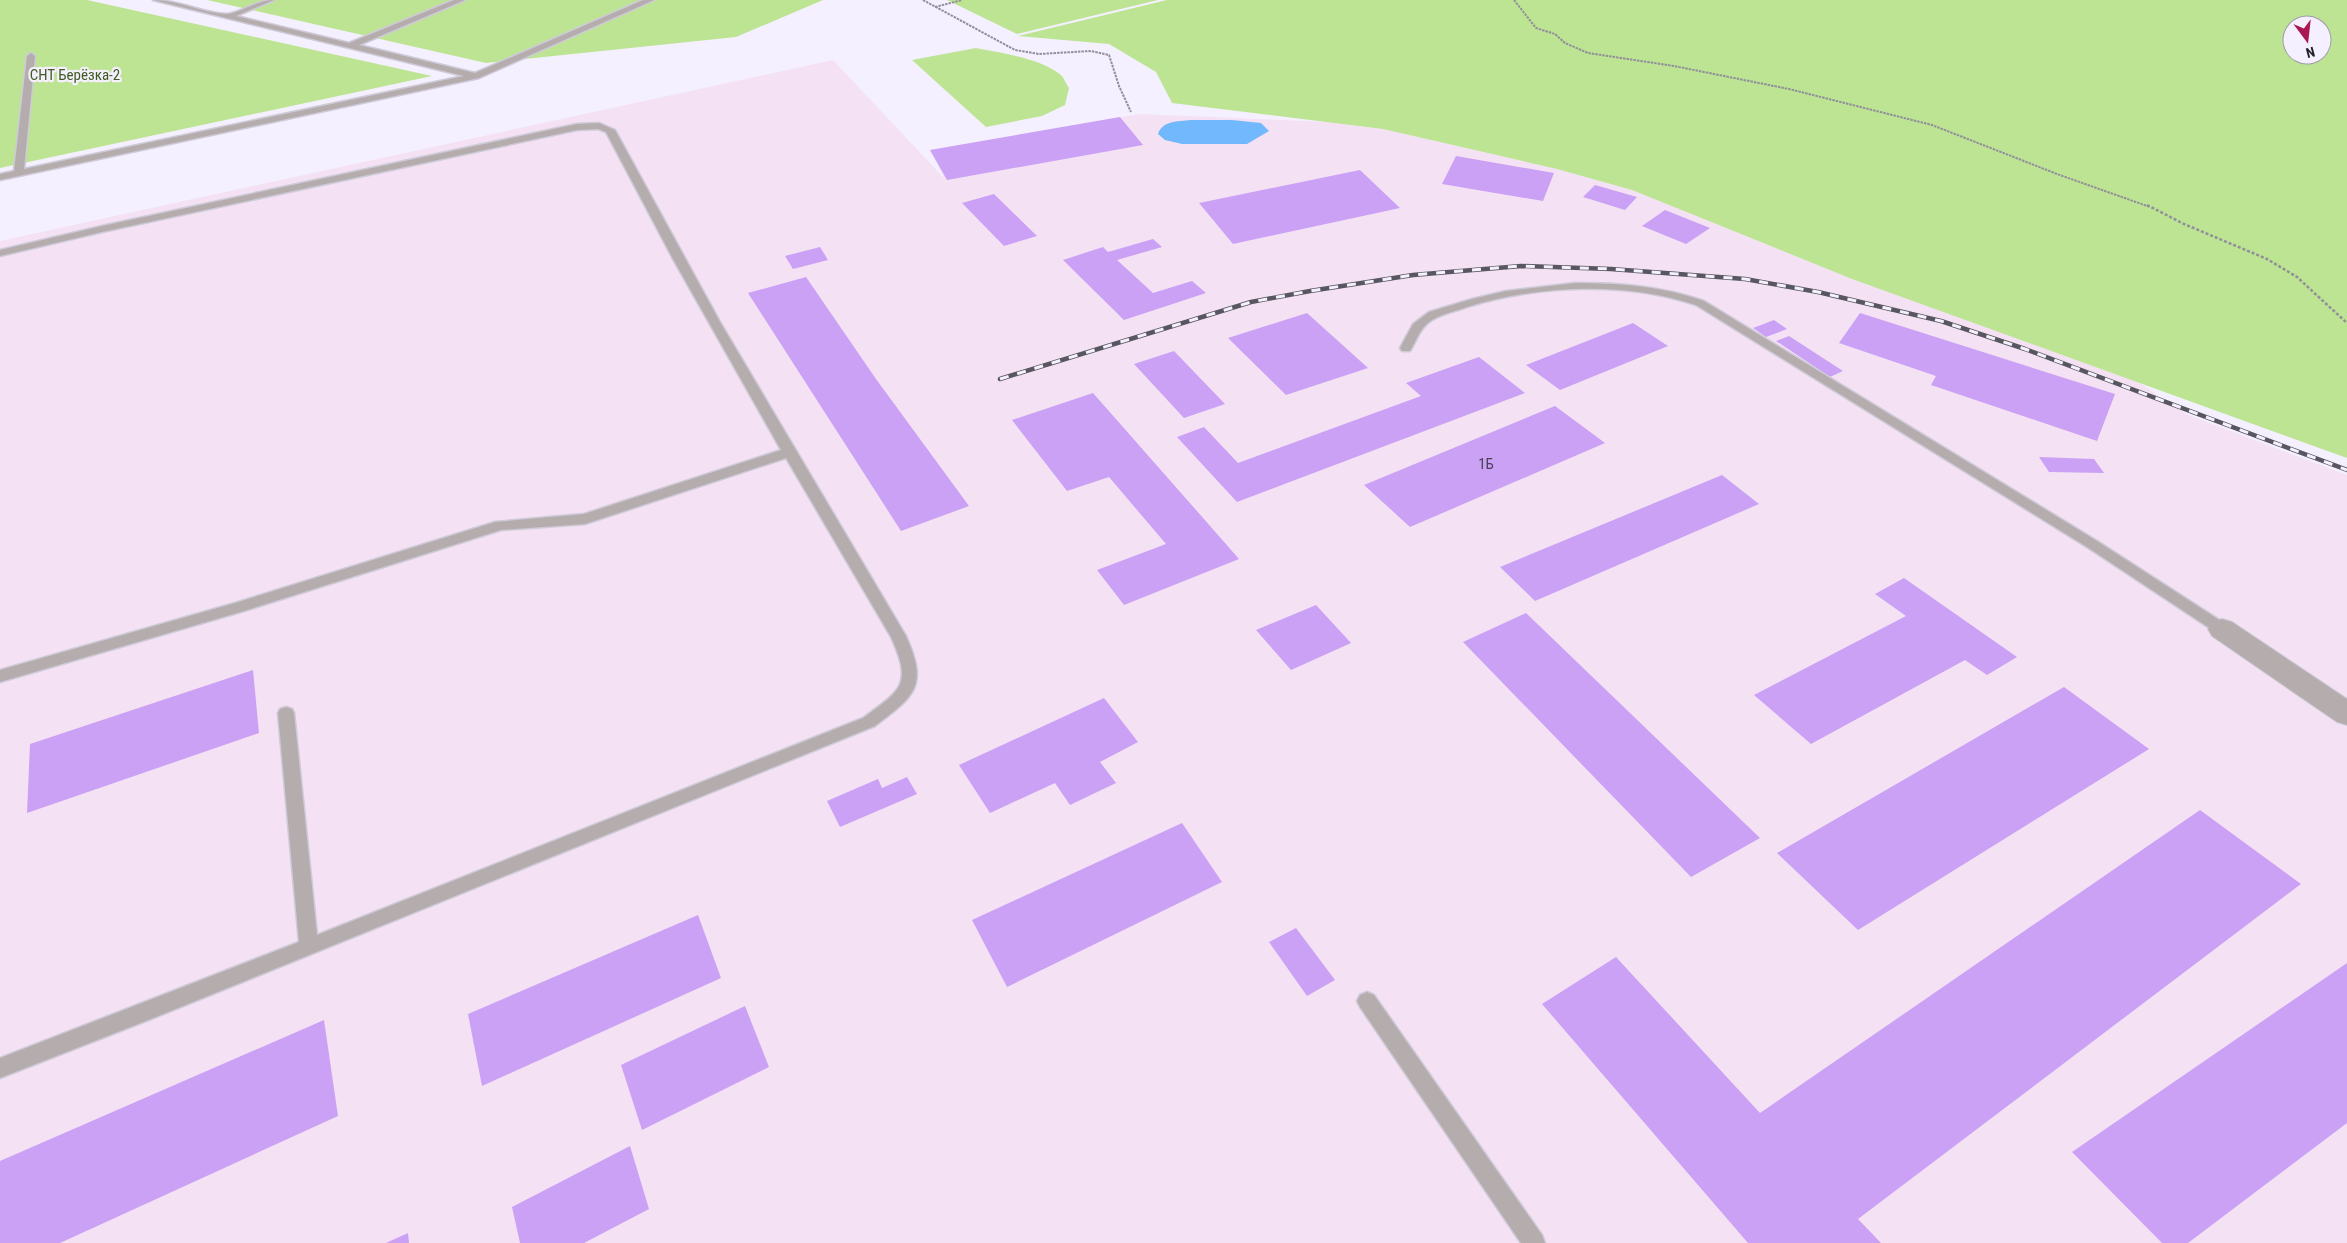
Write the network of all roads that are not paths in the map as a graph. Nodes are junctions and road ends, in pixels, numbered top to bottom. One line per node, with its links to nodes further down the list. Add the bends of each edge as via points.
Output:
1 (158, 0): 5 (lane)
2 (270, 0): 5 (lane)
3 (461, 0): 6 (lane)
4 (650, 0): 8 (lane)
5 (230, 16): 6 (lane)
6 (352, 45): 8 (lane)
7 (31, 56): 9 (lane)
8 (476, 76): 9 (lane)
9 (19, 173): 10 (lane)
10 (0, 177)
11 (0, 253): 15 (lane, via 576,127 598,126 610,130 647,203)
12 (1406, 348): 14 (lane, via 1413,334 1428,318 1465,304 1518,292 1587,286 1681,294)
13 (1778, 360): 14 (lane)
14 (1806, 368): 16 (lane, via 2092,544)
15 (789, 452): 17 (lane, via 585,519 500,525 239,607); 20 (lane, via 908,657 909,678 903,696 869,722)
16 (2222, 629): 19 (street)
17 (0, 676)
18 (286, 713): 20 (lane)
19 (2347, 714)
20 (309, 946): 22 (lane)
21 (1367, 1001): 23 (lane)
22 (0, 1068)
23 (1534, 1243)

